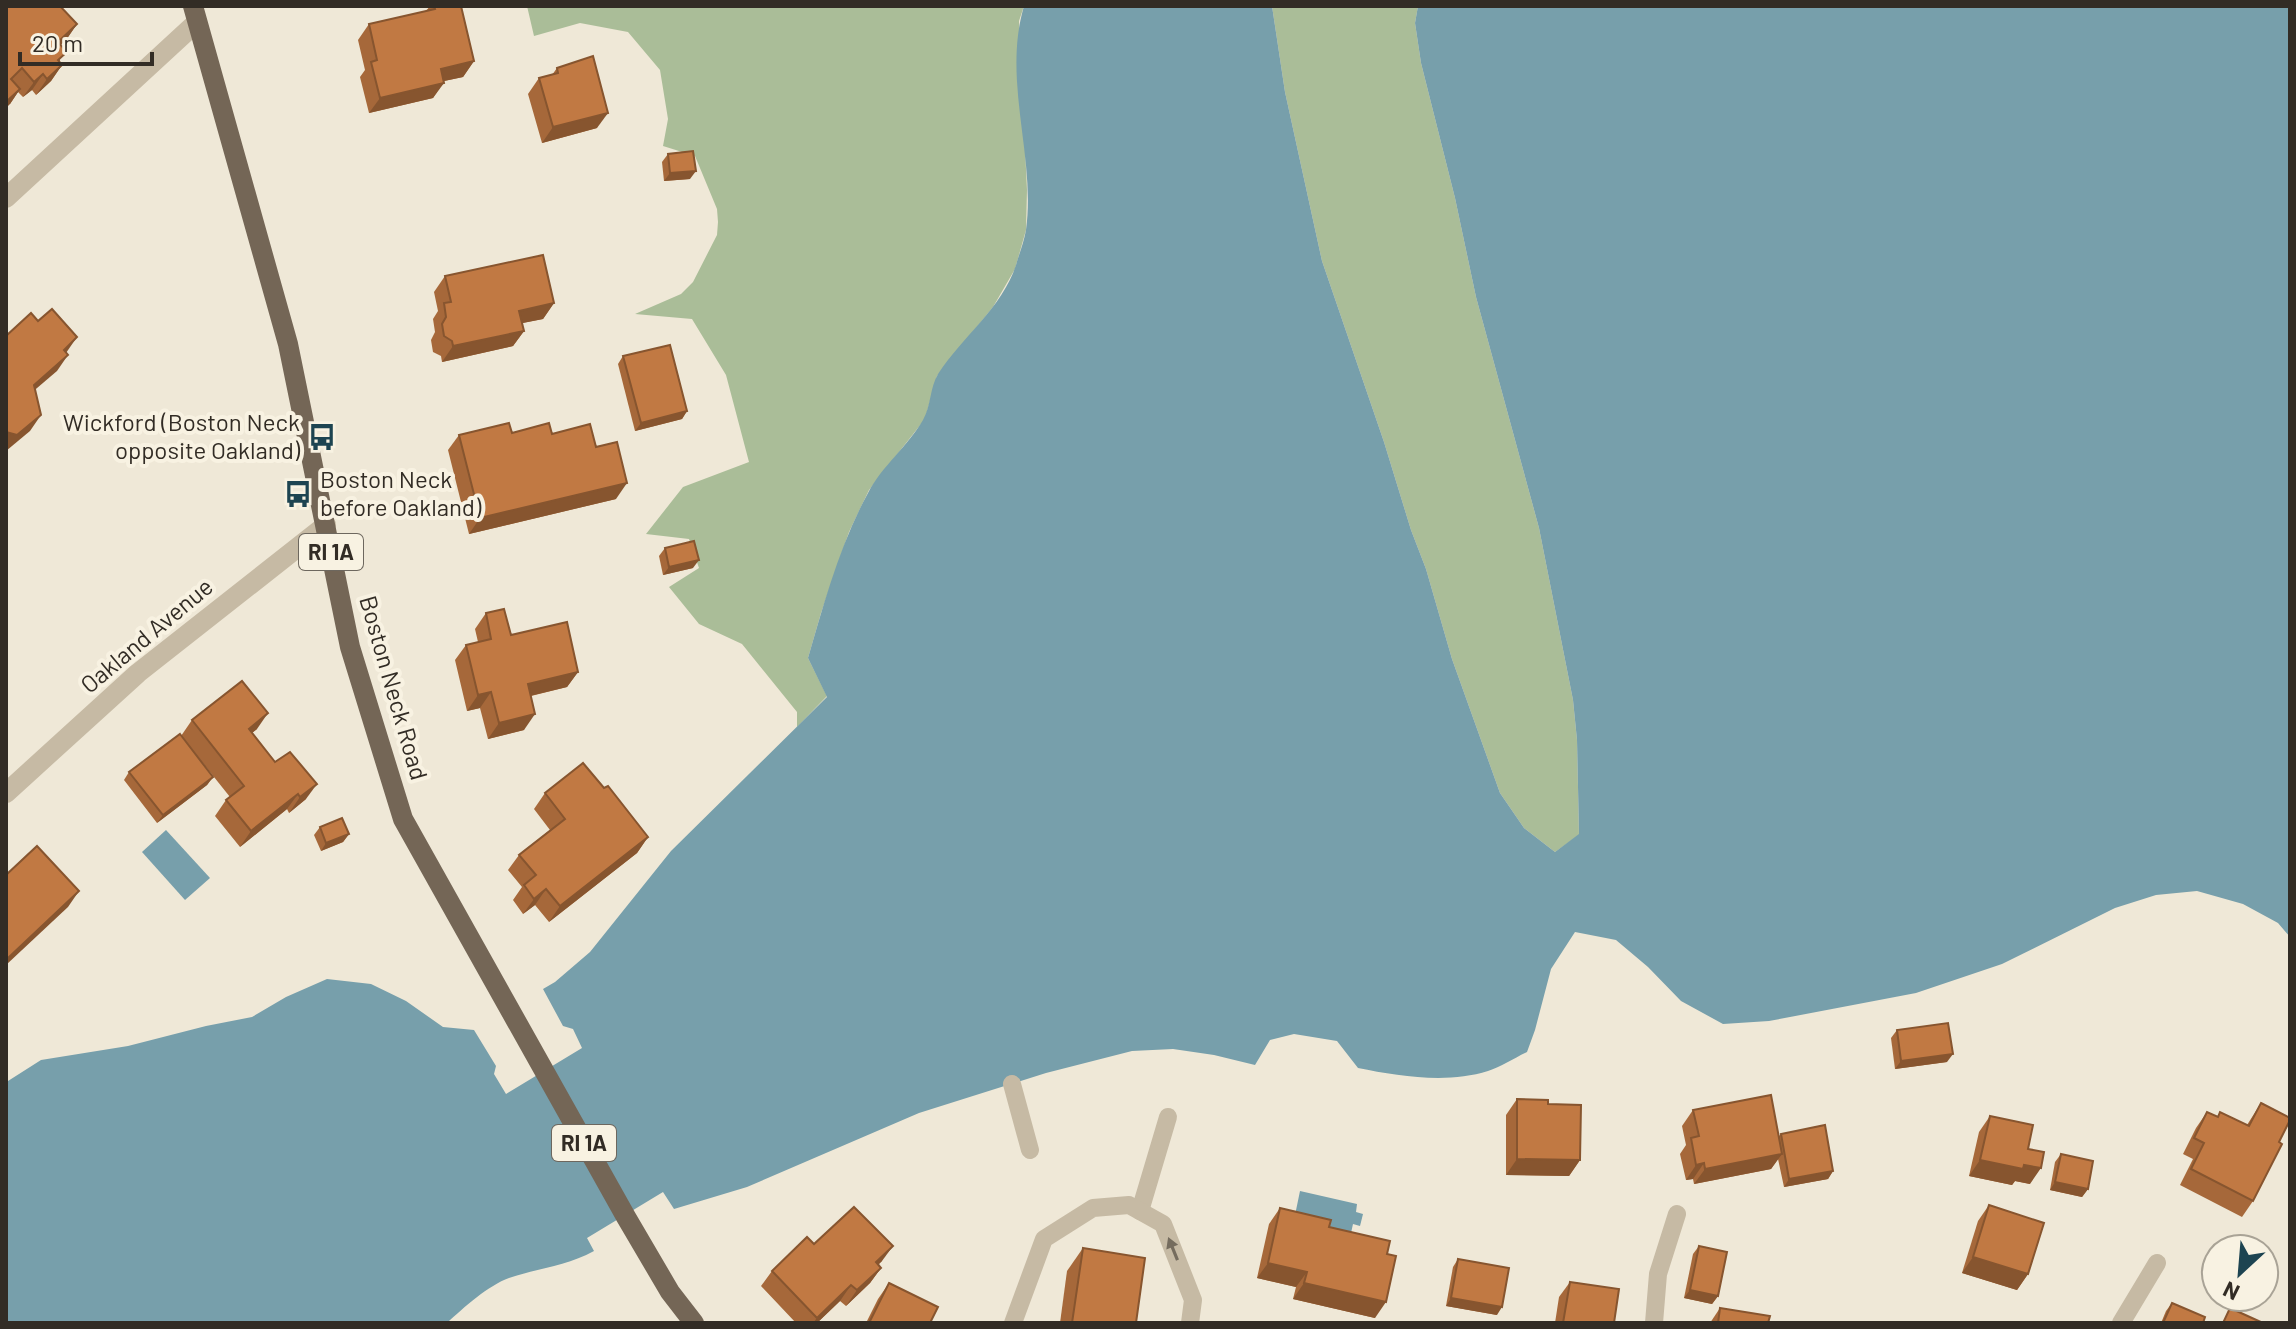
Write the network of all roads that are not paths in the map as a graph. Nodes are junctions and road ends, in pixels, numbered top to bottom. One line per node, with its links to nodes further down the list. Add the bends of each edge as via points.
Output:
1 (195, 14): 2 (street); 3 (main road, Boston Neck Road / RI 1A, via 288,344)
2 (6, 198)
3 (326, 525): 4 (street, Oakland Avenue, via 138,673); 11 (main road, Boston Neck Road / RI 1A, via 350,647 403,819 626,1217)
4 (6, 793)
5 (1012, 1084): 7 (lane)
6 (1168, 1117): 8 (lane)
7 (1030, 1150)
8 (1140, 1211): 12 (lane, via 1129,1205 1093,1208 1044,1239); 13 (lane, one-way to 8, via 1193,1300 1163,1224)
9 (1677, 1214): 14 (lane, via 1658,1274)
10 (2157, 1263): 15 (lane)
11 (694, 1323)
12 (1013, 1323)
13 (1190, 1323)
14 (1654, 1323)
15 (2121, 1323)

